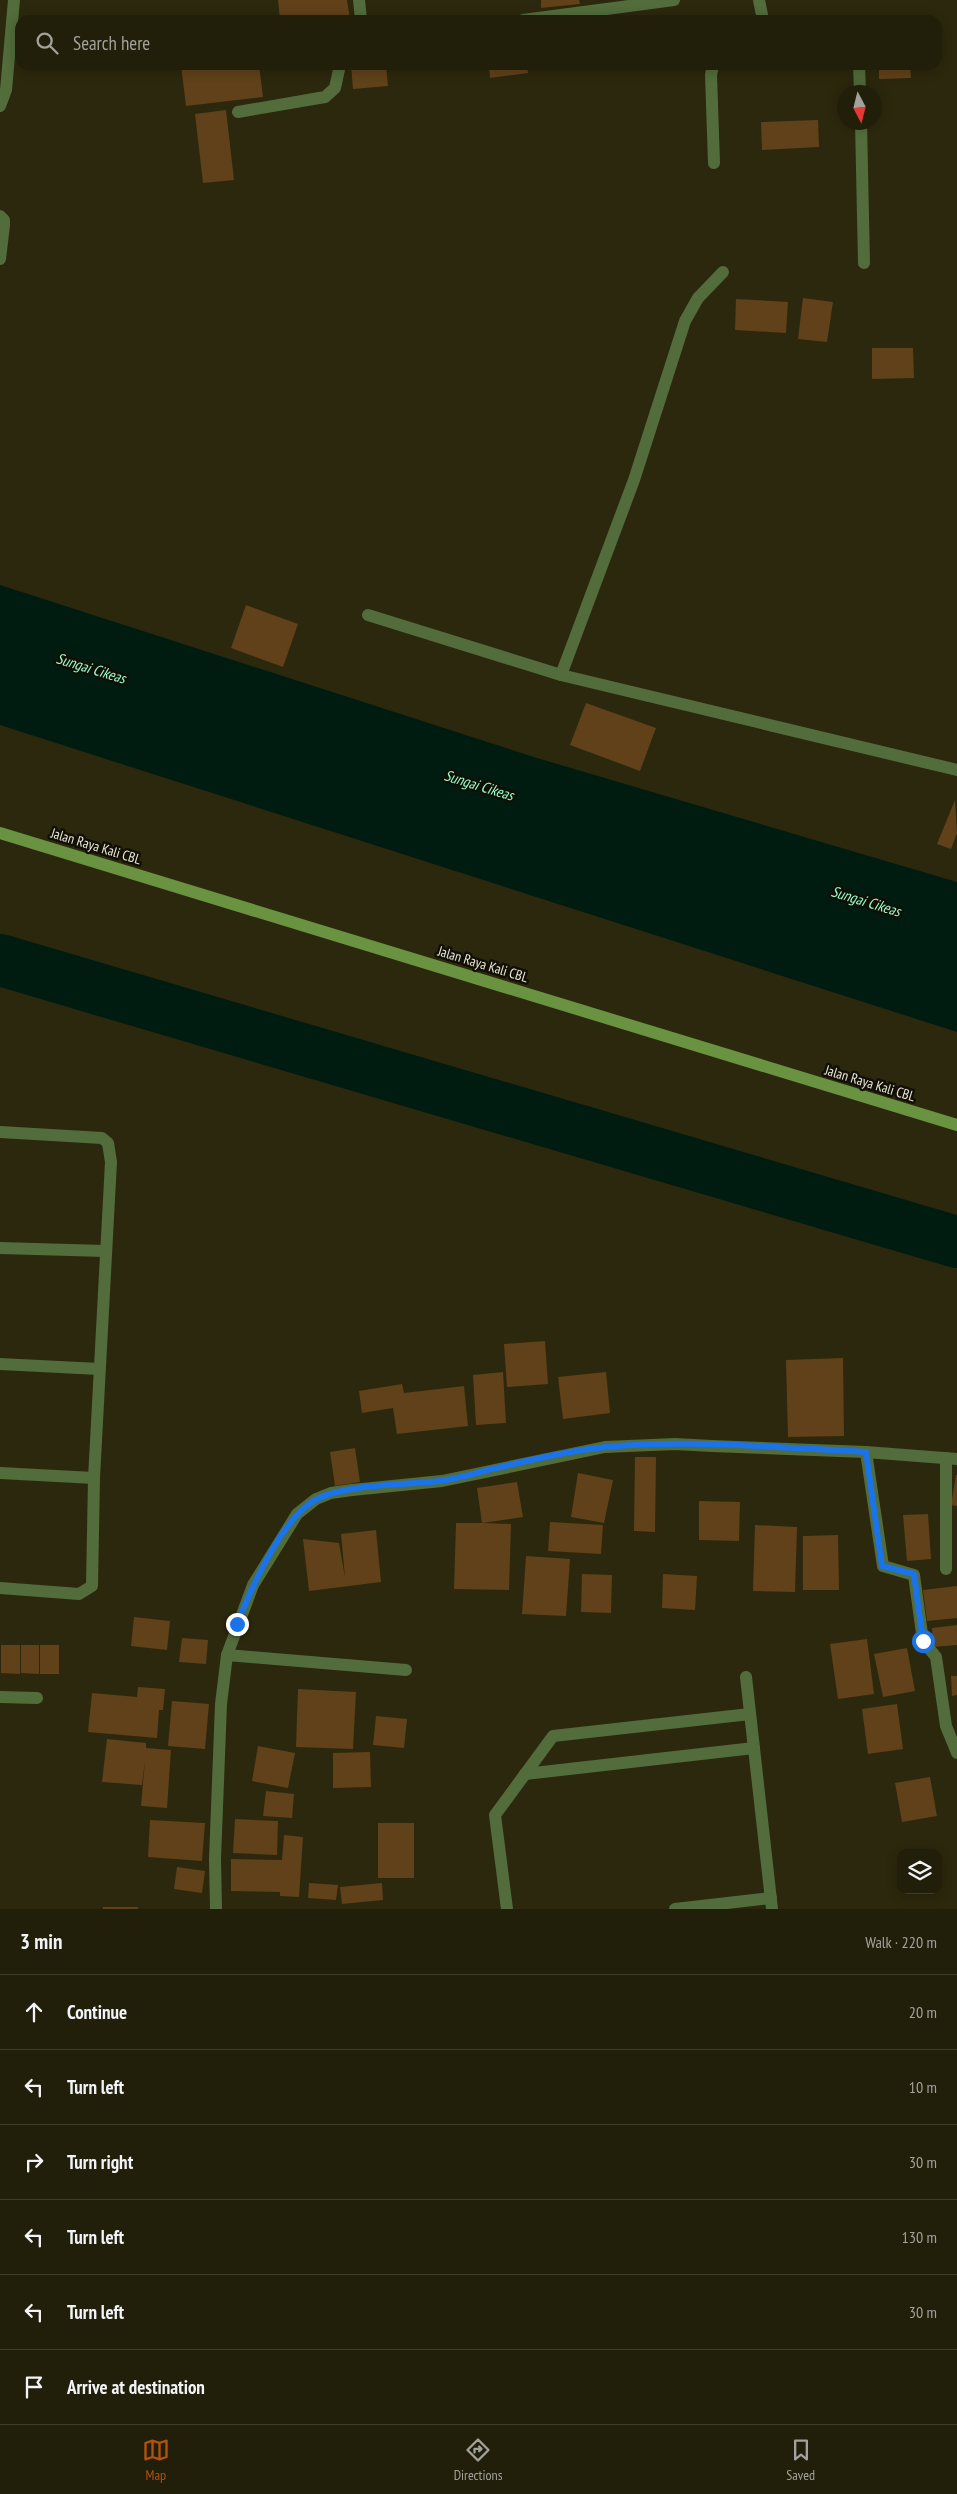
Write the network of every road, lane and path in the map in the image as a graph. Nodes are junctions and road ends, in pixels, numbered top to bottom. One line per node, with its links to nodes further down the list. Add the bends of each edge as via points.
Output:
1 (14, 0): 12 (street, via 6,90)
2 (359, 0): 5 (street)
3 (674, 0): 6 (street)
4 (759, 0): 7 (street)
5 (360, 15)
6 (561, 15)
7 (762, 15)
8 (339, 70): 13 (street, via 335,88 325,97)
9 (712, 70): 15 (street)
10 (859, 70): 11 (street)
11 (860, 85)
12 (0, 106)
13 (238, 112)
14 (860, 130): 18 (street)
15 (714, 163)
16 (0, 216): 17 (street, via 4,225)
17 (0, 259)
18 (864, 263)
19 (723, 272): 21 (street, via 698,298 685,321 634,480)
20 (368, 615): 21 (street)
21 (561, 675): 22 (street)
22 (957, 770)
23 (0, 832): 24 (main road, Jalan Raya Kali CBL)
24 (957, 1125)
25 (0, 1132): 27 (street, via 102,1138 108,1144 111,1162)
26 (0, 1248): 27 (street)
27 (104, 1251): 29 (street)
28 (0, 1364): 29 (street)
29 (100, 1369): 33 (street)
30 (866, 1452): 31 (street); 36 (street, via 675,1444 605,1447 442,1481 331,1494 316,1499 297,1514 274,1549 253,1584); 43 (street, via 882,1566 914,1574 923,1641 936,1657 946,1726)
31 (952, 1459): 34 (street)
32 (0, 1474): 33 (street)
33 (94, 1478): 35 (street, via 92,1586 79,1594)
34 (946, 1569)
35 (0, 1588)
36 (227, 1655): 37 (street); 46 (street, via 221,1704)
37 (406, 1670)
38 (746, 1677): 41 (street)
39 (0, 1697): 40 (street)
40 (37, 1698)
41 (750, 1714): 42 (street); 44 (street, via 553,1736)
42 (754, 1748): 44 (street); 45 (street)
43 (957, 1753)
44 (524, 1774): 47 (street, via 495,1815)
45 (771, 1904): 48 (street)
46 (216, 1909)
47 (507, 1909)
48 (675, 1909)

